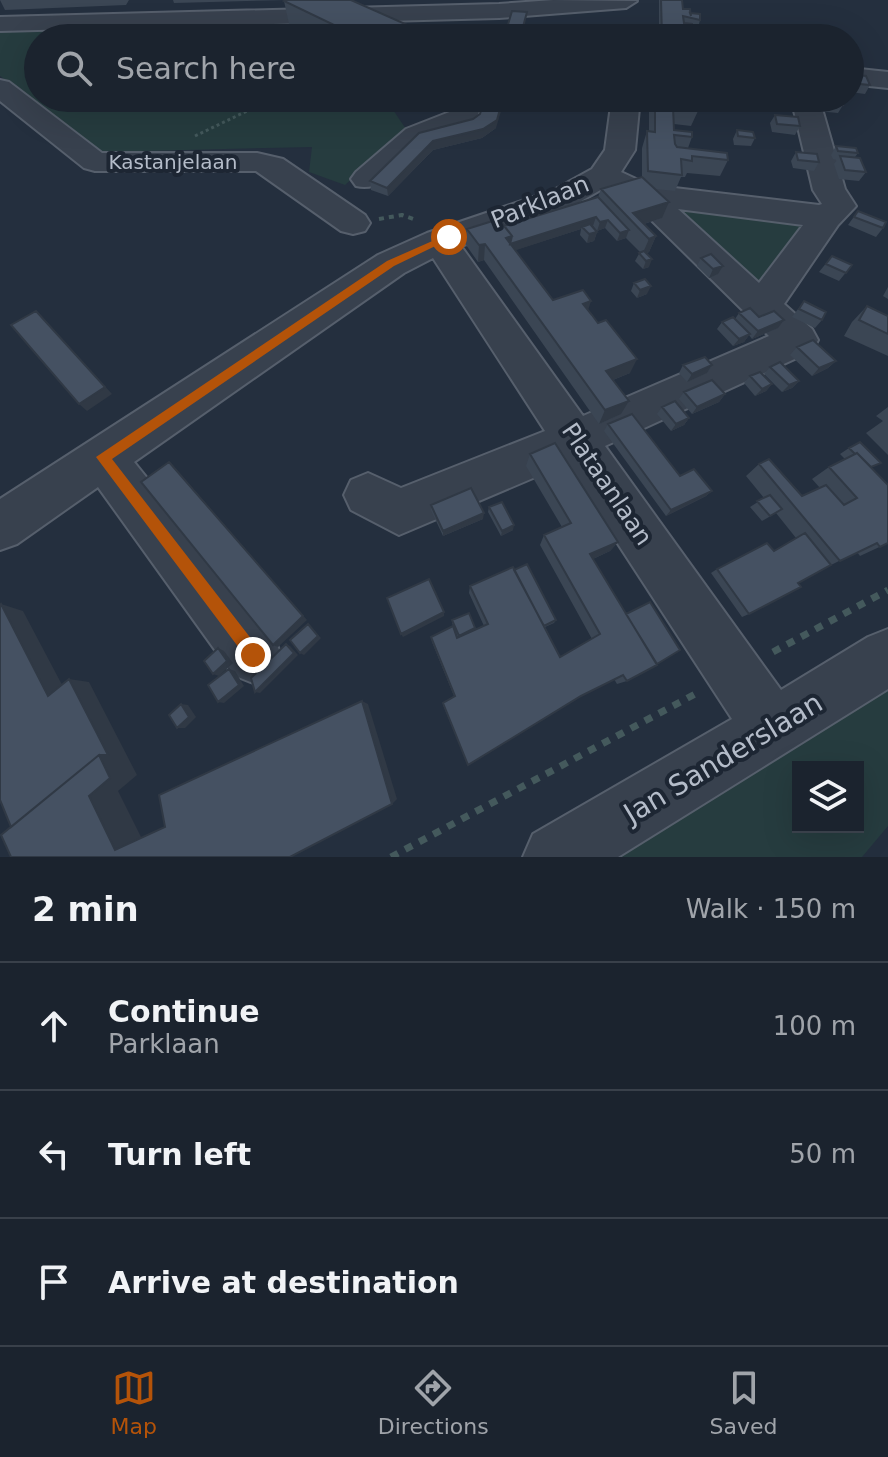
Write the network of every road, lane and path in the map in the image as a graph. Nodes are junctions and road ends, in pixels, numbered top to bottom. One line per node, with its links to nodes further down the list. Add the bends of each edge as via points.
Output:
1 (154, 10): 2 (street); 4 (street)
2 (499, 11): 3 (street); 5 (street)
3 (627, 12)
4 (0, 24)
5 (495, 24)
6 (864, 77): 7 (street)
7 (888, 80)
8 (0, 88): 9 (street, Kastanjelaan)
9 (24, 107)
10 (31, 112): 20 (street, Kastanjelaan, via 95,162 272,166)
11 (245, 112): 15 (path)
12 (466, 112): 17 (street, via 416,135)
13 (624, 112): 16 (street, Parklaan, via 620,150)
14 (809, 112): 19 (street, via 829,190 840,206)
15 (184, 142)
16 (603, 176): 18 (street); 21 (street, Parklaan, via 565,197)
17 (367, 179)
18 (643, 194): 19 (street); 22 (street)
19 (826, 217): 22 (street)
20 (353, 223): 21 (path, via 402,215 426,223)
21 (444, 239): 23 (street, Plataanlaan); 24 (street, Parklaan, via 391,264)
22 (762, 307): 23 (street, via 798,340)
23 (576, 439): 25 (street, via 399,512); 30 (street, Plataanlaan)
24 (103, 457): 26 (street, Parklaan); 28 (street)
25 (368, 495)
26 (0, 527)
27 (888, 590): 30 (path)
28 (253, 655)
29 (888, 657): 31 (street, Jan Sanderslaan)
30 (735, 672): 31 (street, Plataanlaan); 32 (path)
31 (773, 729): 33 (street, Jan Sanderslaan)
32 (391, 857)
33 (556, 857)

